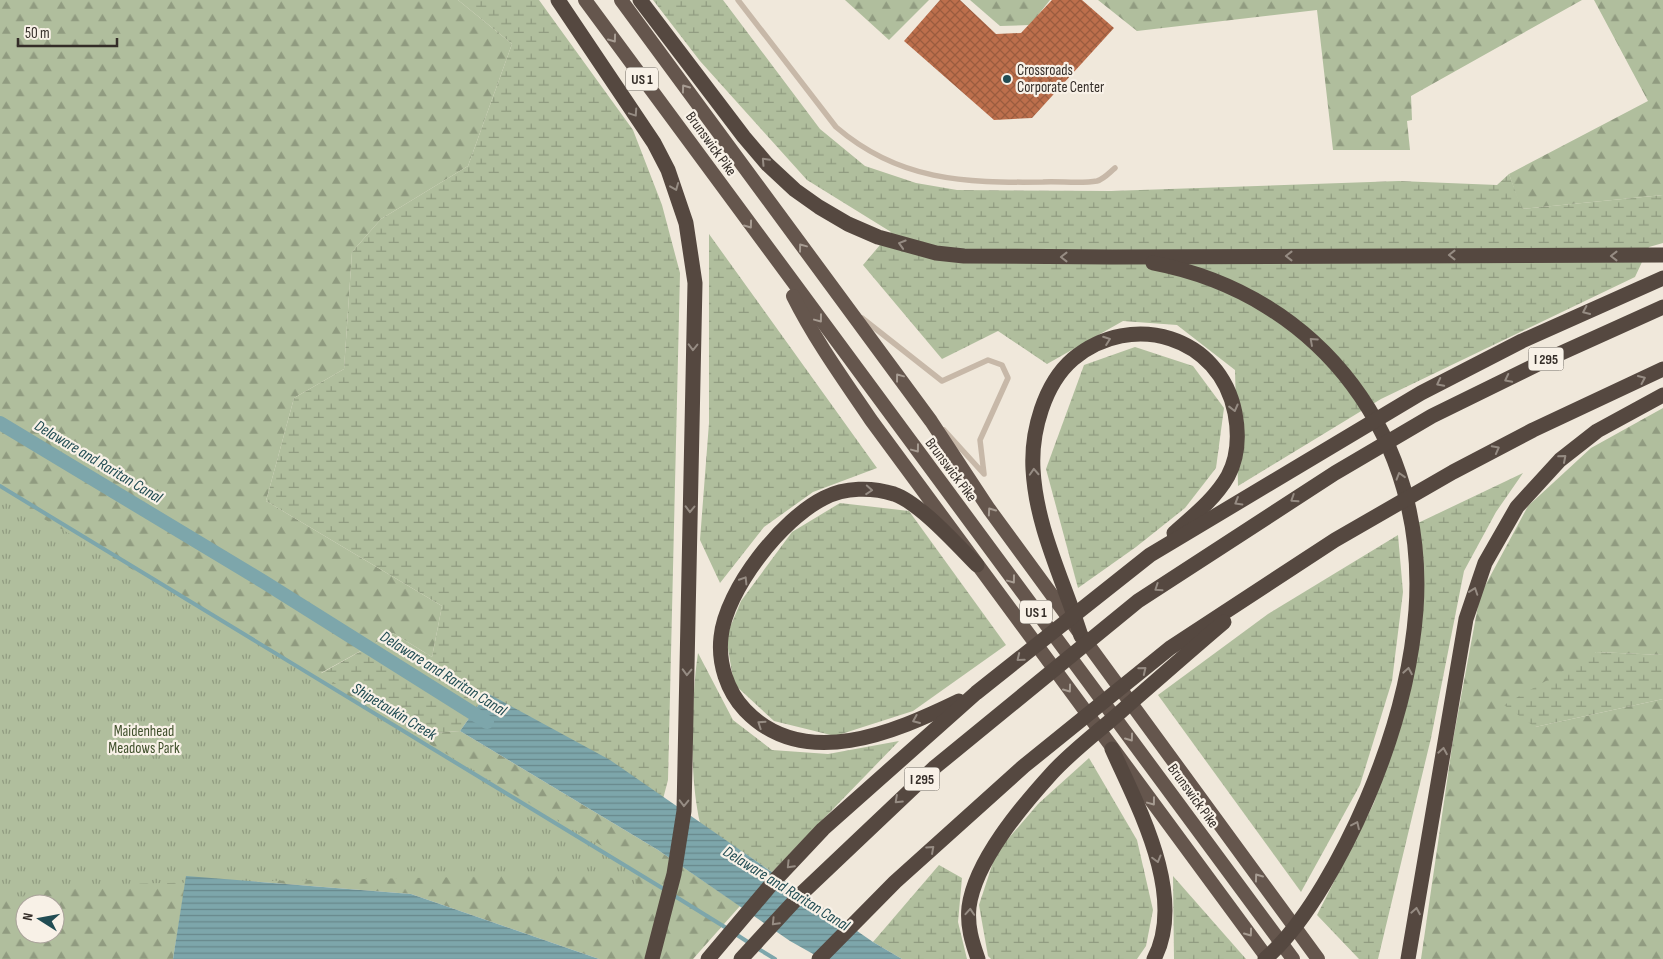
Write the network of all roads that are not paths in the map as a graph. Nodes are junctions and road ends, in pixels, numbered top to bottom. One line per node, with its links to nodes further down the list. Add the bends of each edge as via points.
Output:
1 (558, 0): 22 (highway, one-way to 22, via 657,150 678,193 692,253 695,284 684,811 679,851)
2 (584, 0): 9 (highway, Brunswick Pike / US 1, one-way to 9)
3 (621, 0): 11 (highway, Brunswick Pike / US 1, one-way to 3)
4 (640, 0): 8 (highway, one-way to 4, via 936,253 878,237 848,224 811,201 767,164)
5 (738, 0): 6 (lane, via 836,127 852,141 894,164 938,177 985,183 1097,181)
6 (1115, 168)
7 (1663, 255): 8 (highway, one-way to 8)
8 (1112, 257): 28 (highway, one-way to 8, via 1291,930 1334,868 1378,773 1403,694 1412,647 1416,608 1414,542 1409,509 1399,472 1380,428 1359,393 1323,350 1293,323 1238,290 1203,276)
9 (779, 266): 17 (highway, via 803,316 840,375); 29 (highway, Brunswick Pike / US 1, one-way to 29)
10 (1663, 278): 16 (highway, one-way to 16, via 1522,341 1421,393)
11 (845, 304): 14 (highway, Brunswick Pike / US 1, one-way to 11); 14 (lane, via 942,381 988,360 1002,365 1008,378 980,440 984,474)
12 (1663, 307): 24 (highway, I 295, one-way to 24, via 1432,416 1335,473 1138,601 935,767 846,850)
13 (1663, 370): 18 (highway, one-way to 13, via 1453,472 1541,426)
14 (912, 395): 19 (highway, Brunswick Pike / US 1, one-way to 14)
15 (1663, 395): 31 (highway, one-way to 15, via 1466,619 1485,563 1517,507 1560,460 1597,431)
16 (1150, 555): 19 (highway, one-way to 16, via 1035,496 1036,436 1047,396 1072,360 1104,340 1138,333 1173,339 1203,357 1227,387 1237,424 1235,457 1219,490); 20 (highway, one-way to 20)
17 (977, 565): 20 (highway, one-way to 17, via 936,712 875,735 821,743 800,741 764,726 737,702 724,673 721,637 731,601 770,545 810,506 843,492 879,490 896,495 922,512); 21 (highway, one-way to 21)
18 (1273, 580): 25 (highway, one-way to 18, via 895,882 1024,766 1170,648); 26 (highway, one-way to 18, via 969,924 974,889 984,864 1019,812 1053,772)
19 (1080, 636): 30 (highway, Brunswick Pike / US 1, one-way to 19)
20 (982, 689): 23 (highway, one-way to 23, via 823,829)
21 (1112, 749): 27 (highway, one-way to 27, via 1158,860 1164,918); 28 (highway, one-way to 28)
22 (652, 958)
23 (708, 959)
24 (740, 959)
25 (819, 959)
26 (978, 959)
27 (1154, 959)
28 (1266, 959)
29 (1293, 959)
30 (1318, 959)
31 (1408, 959)

